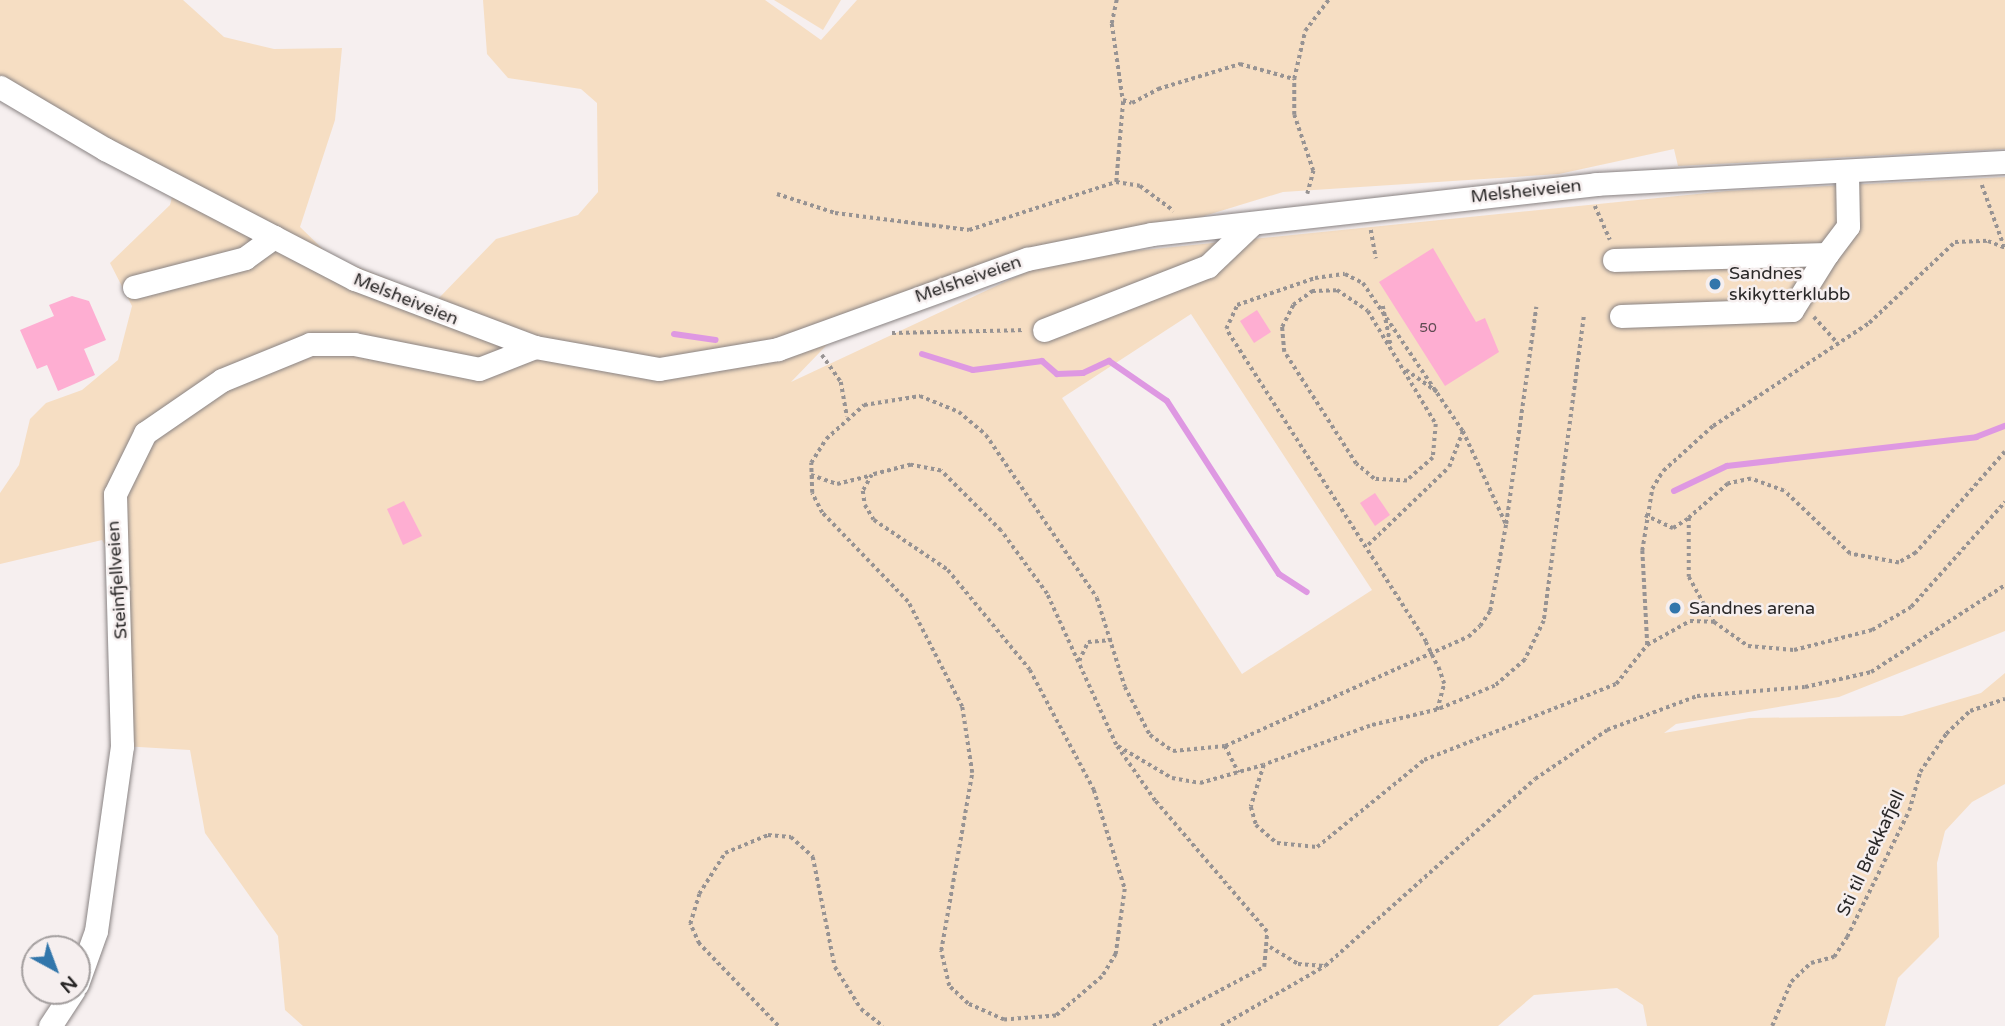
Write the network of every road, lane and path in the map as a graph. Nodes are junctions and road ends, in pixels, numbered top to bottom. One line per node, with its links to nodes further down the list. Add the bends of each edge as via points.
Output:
1 (1117, 0): 5 (path, via 1112,24)
2 (1328, 0): 3 (path, via 1305,31)
3 (1294, 79): 5 (path, via 1240,64 1158,89 1132,103); 12 (path, via 1294,115 1313,171)
4 (0, 87): 16 (street, Melsheiveien)
5 (1123, 100): 8 (path)
6 (2005, 162): 7 (street, Melsheiveien)
7 (1847, 172): 12 (street, Melsheiveien, via 1596,184); 18 (street, via 1848,226)
8 (1116, 182): 10 (path, via 969,230 835,212); 15 (path, via 1157,196)
9 (1981, 183): 17 (path)
10 (777, 194)
11 (1593, 202): 20 (path)
12 (1307, 214): 14 (street, Melsheiveien)
13 (1370, 221): 19 (path)
14 (1251, 225): 15 (street, Melsheiveien); 28 (street, via 1208,266)
15 (1194, 229): 25 (street, Melsheiveien, via 1027,259)
16 (274, 237): 21 (street, via 245,258); 31 (street, Melsheiveien, via 355,279)
17 (2004, 247): 30 (path, via 1955,242)
18 (1827, 254): 20 (street); 24 (street)
19 (1376, 259)
20 (1614, 260)
21 (134, 287)
22 (1382, 303): 32 (path); 34 (path); 44 (path, via 1345,274 1315,278 1254,294 1237,305 1226,329)
23 (1536, 307): 43 (path)
24 (1797, 307): 26 (street); 30 (path, via 1827,324)
25 (869, 316): 28 (path, via 884,334); 29 (street, Melsheiveien)
26 (1621, 316)
27 (1584, 317): 51 (path, via 1544,621 1525,660 1495,686)
28 (1044, 330)
29 (806, 340): 31 (street, Melsheiveien, via 726,363 659,369); 35 (path, via 832,364)
30 (1838, 344): 41 (path, via 1684,449 1652,489)
31 (535, 347): 56 (street, Steinfjellveien, via 479,369 354,344 310,344 222,380 145,433 115,494 122,746)
32 (1392, 349): 33 (path); 33 (path, via 1360,302 1337,290 1301,297 1282,327 1284,352 1356,464 1385,482 1418,476 1437,447 1436,424)
33 (1404, 369): 34 (path)
34 (1439, 393): 36 (path)
35 (847, 416): 38 (path, via 821,447); 47 (path, via 888,397 920,396 968,419 986,435 1057,536 1097,598)
36 (1463, 430): 43 (path); 44 (path, via 1449,467)
37 (2005, 452): 42 (path, via 1916,553 1899,563 1850,554 1784,491 1751,479 1728,484)
38 (811, 475): 39 (path, via 838,484); 39 (path, via 822,513 908,602 962,707 972,773 941,951 949,986 968,1004 1004,1020 1056,1016 1102,977 1116,954 1125,889 1115,844 1030,670 948,570 874,520 863,491)
39 (872, 475): 49 (path, via 911,465 941,471 976,501 1047,594)
40 (2005, 502): 46 (path, via 1911,607 1872,629 1769,650 1748,646)
41 (1645, 515): 42 (path, via 1673,528); 48 (path)
42 (1689, 518): 46 (path, via 1689,577)
43 (1506, 524): 53 (path, via 1490,611 1468,637)
44 (1368, 545): 51 (path, bridge, via 1438,667 1444,684)
45 (2005, 585): 58 (path, via 1871,672 1805,687 1697,696 1607,730 1535,779)
46 (1714, 622): 48 (path, via 1690,621)
47 (1112, 640): 49 (path, via 1088,642); 53 (path, via 1128,696 1150,735 1173,751)
48 (1647, 645): 54 (path, via 1616,684 1424,760 1317,847 1277,843 1256,825 1253,787)
49 (1079, 661): 52 (path)
50 (2005, 699): 66 (path, Sti til Brekkafjell, via 1970,711 1946,734 1920,772 1909,811 1847,937 1834,957 1811,963 1791,982)
51 (1437, 710): 54 (path, via 1370,726)
52 (1116, 745): 55 (path, via 1172,778 1200,783); 57 (path, via 1155,801 1261,920)
53 (1225, 746): 55 (path)
54 (1264, 765): 55 (path)
55 (1239, 773)
56 (91, 945)
57 (1270, 947): 58 (path, via 1298,964); 60 (path, via 1264,967 1241,984)
58 (1325, 966): 65 (path)
59 (64, 1005): 61 (street)
60 (1158, 1025): 64 (path)
61 (50, 1026)
62 (778, 1026): 63 (path, via 699,944 690,924 699,894 725,853 768,835 790,837 813,857 844,988)
63 (883, 1026)
64 (1153, 1026)
65 (1221, 1026)
66 (1772, 1026)

